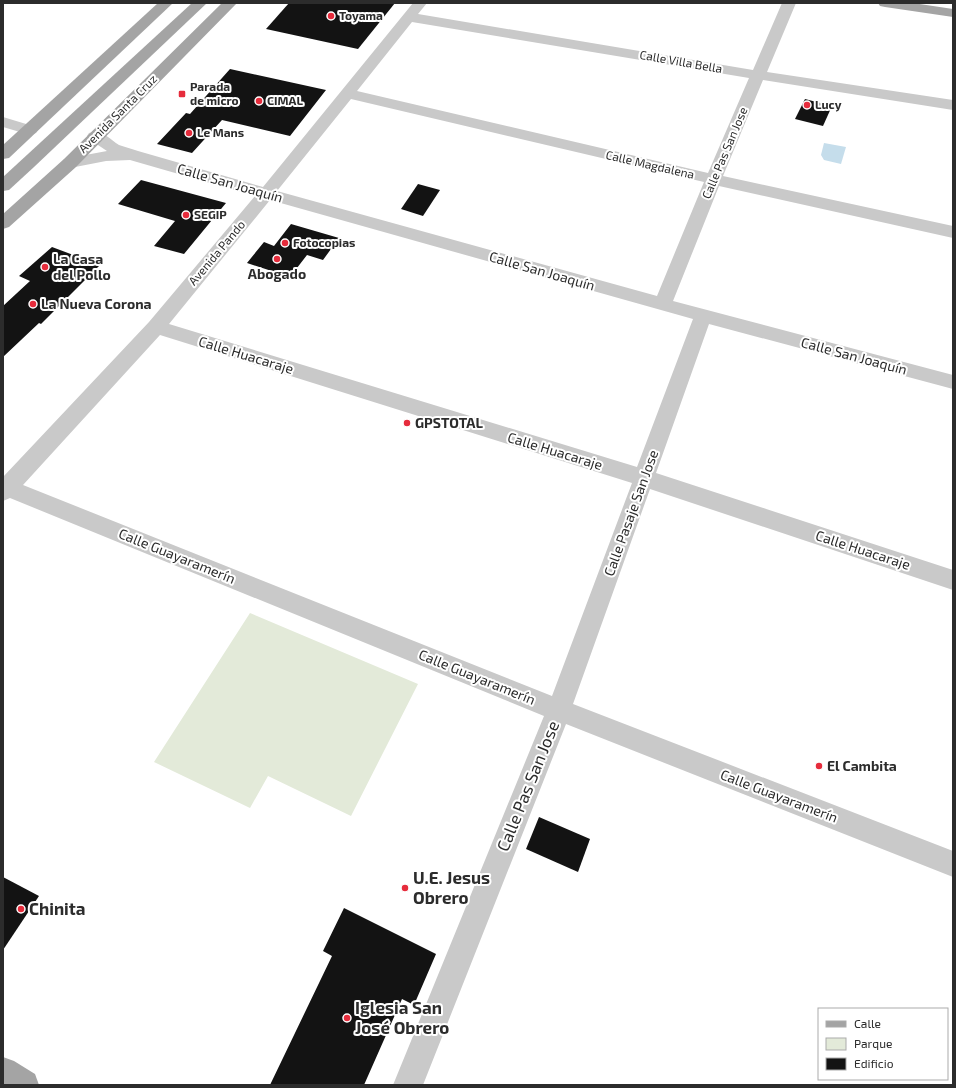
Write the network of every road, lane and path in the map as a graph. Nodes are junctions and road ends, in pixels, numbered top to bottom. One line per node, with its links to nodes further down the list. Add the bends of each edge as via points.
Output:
1 (166, 3): 13 (main road)
2 (200, 3): 9 (main road, Avenida Santa Cruz)
3 (230, 3): 14 (main road, Avenida Santa Cruz)
4 (789, 3): 8 (street, Calle Pas San Jose)
5 (885, 3): 7 (main road)
6 (415, 10): 8 (street, Calle Villa Bella); 10 (street, Avenida Pando)
7 (953, 13)
8 (757, 75): 11 (street, Calle Villa Bella); 19 (street, Calle Pas San Jose)
9 (101, 94): 18 (main road); 20 (main road, Avenida Santa Cruz, via 68,128)
10 (348, 94): 19 (street, Calle Magdalena); 21 (street, Avenida Pando)
11 (953, 105)
12 (3, 122): 13 (street)
13 (30, 130): 15 (main road)
14 (95, 136): 16 (street, Calle San Joaquín, via 113,148); 17 (main road, Avenida Santa Cruz)
15 (3, 154)
16 (132, 155): 17 (street, Calle San Joaquín, via 106,156); 21 (street, Calle San Joaquín)
17 (70, 163): 22 (main road, Avenida Santa Cruz)
18 (3, 165)
19 (713, 179): 23 (street, Calle Magdalena); 24 (street, Calle Pas San Jose)
20 (3, 186)
21 (266, 194): 24 (street, Calle San Joaquín); 26 (street, Avenida Pando)
22 (3, 223)
23 (953, 232)
24 (663, 304): 25 (street, Calle San Joaquín)
25 (702, 316): 27 (street, Calle San Joaquín); 28 (street, Calle Pasaje San Jose)
26 (156, 327): 28 (street, Calle Huacaraje); 29 (street, Avenida Pando)
27 (953, 382)
28 (644, 478): 30 (street, Calle Huacaraje); 31 (street, Calle Pasaje San Jose)
29 (4, 488): 31 (street, Calle Guayaramerín)
30 (953, 580)
31 (558, 710): 32 (street, Calle Guayaramerín); 35 (street, Calle Pas San Jose)
32 (953, 864)
33 (3, 1072): 34 (main road)
34 (24, 1085)
35 (408, 1085)

